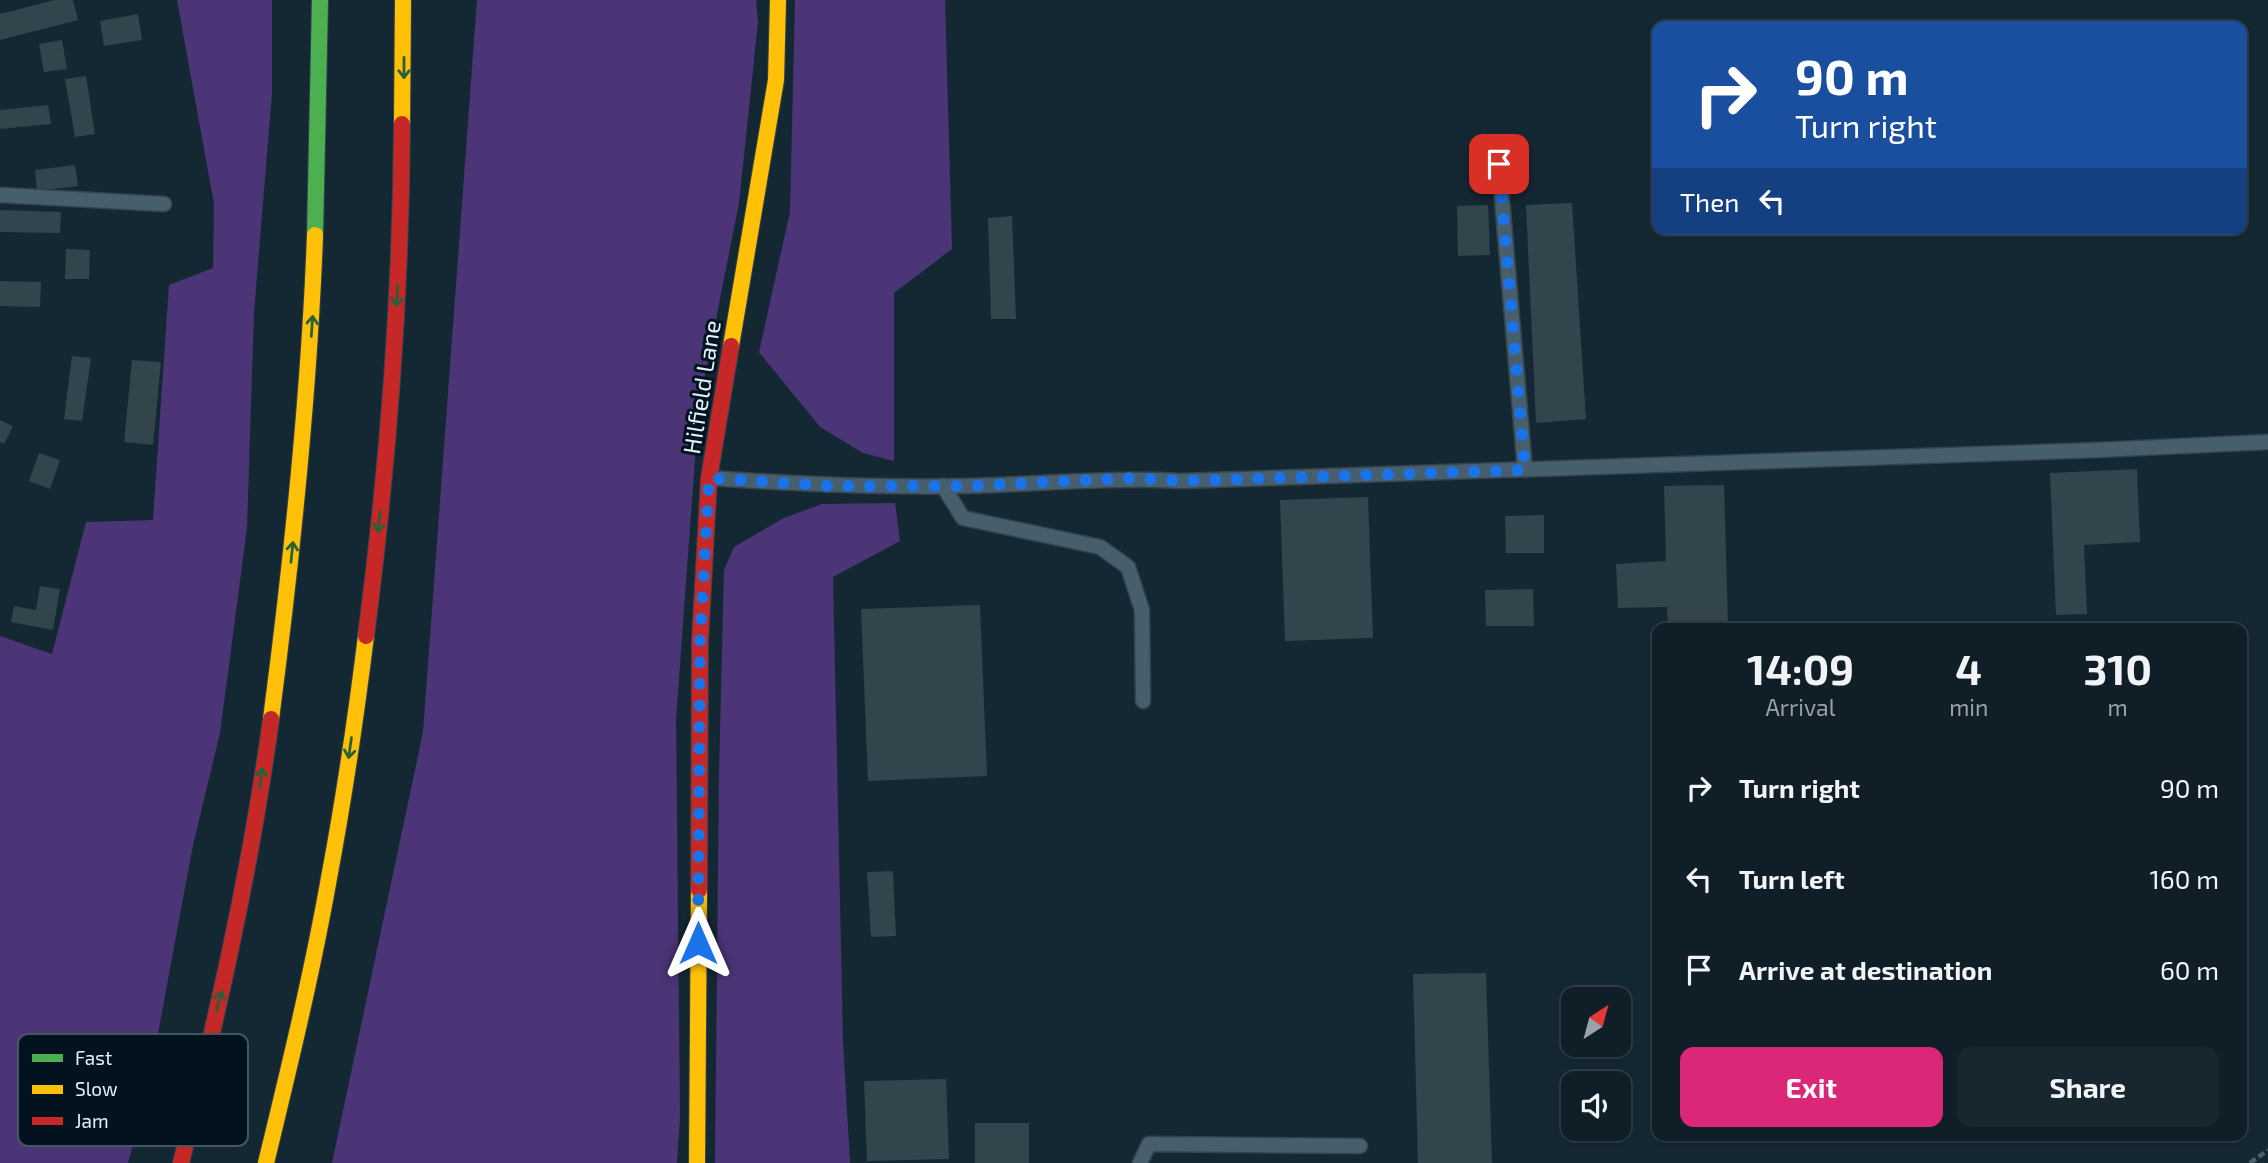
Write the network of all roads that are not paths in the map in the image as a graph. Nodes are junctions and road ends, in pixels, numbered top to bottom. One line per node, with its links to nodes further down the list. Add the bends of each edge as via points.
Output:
1 (320, 0): 12 (main road, one-way to 1, via 258,792 287,601 304,442 316,268)
2 (403, 0): 14 (main road, one-way to 14, via 398,273 386,458 369,616 341,811 310,975)
3 (778, 0): 9 (main road, Hilfield Lane, via 776,80)
4 (1499, 164): 8 (lane)
5 (0, 195): 6 (lane)
6 (164, 204)
7 (2268, 442): 8 (lane)
8 (1525, 470): 10 (lane)
9 (709, 478): 10 (lane, via 831,486); 15 (main road, Hilfield Lane, via 700,640)
10 (943, 486): 11 (lane, via 963,518 1100,547 1128,567 1142,610)
11 (1143, 701)
12 (211, 1034)
13 (1360, 1146): 16 (lane, via 1149,1144)
14 (266, 1163)
15 (696, 1163)
16 (1140, 1163)

